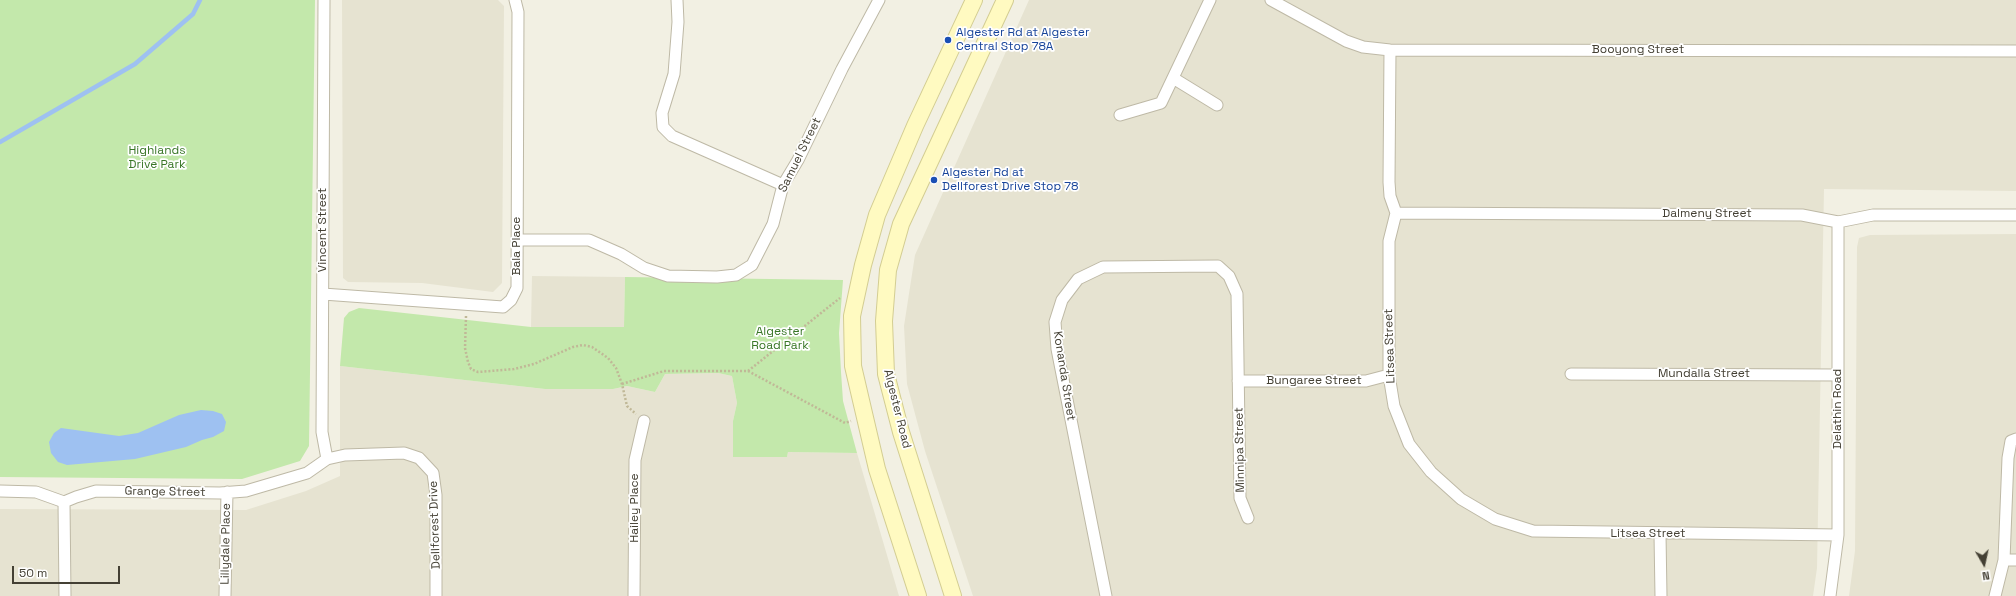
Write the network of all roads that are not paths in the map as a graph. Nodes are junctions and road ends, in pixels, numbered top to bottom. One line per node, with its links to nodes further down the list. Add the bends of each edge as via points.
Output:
1 (324, 0): 19 (street, Vincent Street)
2 (515, 0): 18 (street, Bala Place, via 518,12)
3 (677, 0): 14 (street, via 674,74 662,112 663,127 672,136)
4 (880, 0): 14 (street, Samuel Street)
5 (974, 0): 39 (main road, via 877,215 852,316 853,366 877,469)
6 (1005, 0): 40 (main road, Algester Road, via 902,224 888,270 884,321 886,374 901,432)
7 (1210, 0): 11 (street)
8 (1272, 0): 9 (street, Booyong Street, via 1346,41 1363,47)
9 (1390, 50): 10 (street, Booyong Street); 15 (street, via 1389,182 1390,196)
10 (2016, 51)
11 (1173, 78): 12 (street); 13 (street, via 1161,103)
12 (1217, 105)
13 (1120, 115)
14 (783, 185): 18 (street, Samuel Street, via 773,224 752,265 736,274 717,277 668,276 644,268 621,254 589,240)
15 (1396, 213): 17 (street, Dalmeny Street, via 1802,215); 21 (street, Litsea Street, via 1389,241)
16 (2016, 215): 17 (street, Dalmeny Street, via 1873,215)
17 (1838, 222): 22 (street, Delathin Road)
18 (517, 240): 19 (street, Bala Place, via 517,288 511,300 503,307)
19 (323, 294): 26 (street, Vincent Street, via 322,432)
20 (1571, 374): 22 (street, Mundalla Street)
21 (1389, 375): 23 (street, Bungaree Street, via 1366,381); 31 (street, Litsea Street, via 1394,406 1410,444 1430,472 1461,499 1496,519 1533,531)
22 (1838, 375): 32 (street, Delathin Road)
23 (1238, 381): 30 (street, Minnipa Street, via 1240,498); 41 (street, Konanda Street, via 1237,294 1229,276 1218,266 1103,267 1078,279 1062,300 1055,322 1057,349)
24 (644, 421): 38 (street, Hailey Place, via 635,460)
25 (2016, 439): 33 (street, via 2011,442 2008,458)
26 (327, 459): 28 (street, Grange Street, via 307,473 246,491); 37 (street, Dellforest Drive, via 345,455 404,453 419,458 433,473 436,496)
27 (0, 492): 29 (street, via 36,492)
28 (227, 492): 29 (street, Grange Street, via 96,491); 36 (street, Lillydale Place)
29 (64, 502): 35 (street)
30 (1248, 518)
31 (1660, 534): 32 (street, Litsea Street); 42 (street)
32 (1838, 534): 43 (street, Delathin Road)
33 (2004, 560): 34 (street); 44 (street)
34 (2016, 560)
35 (64, 596)
36 (225, 596)
37 (436, 596)
38 (634, 596)
39 (918, 596)
40 (953, 596)
41 (1106, 596)
42 (1661, 596)
43 (1830, 596)
44 (1994, 596)

